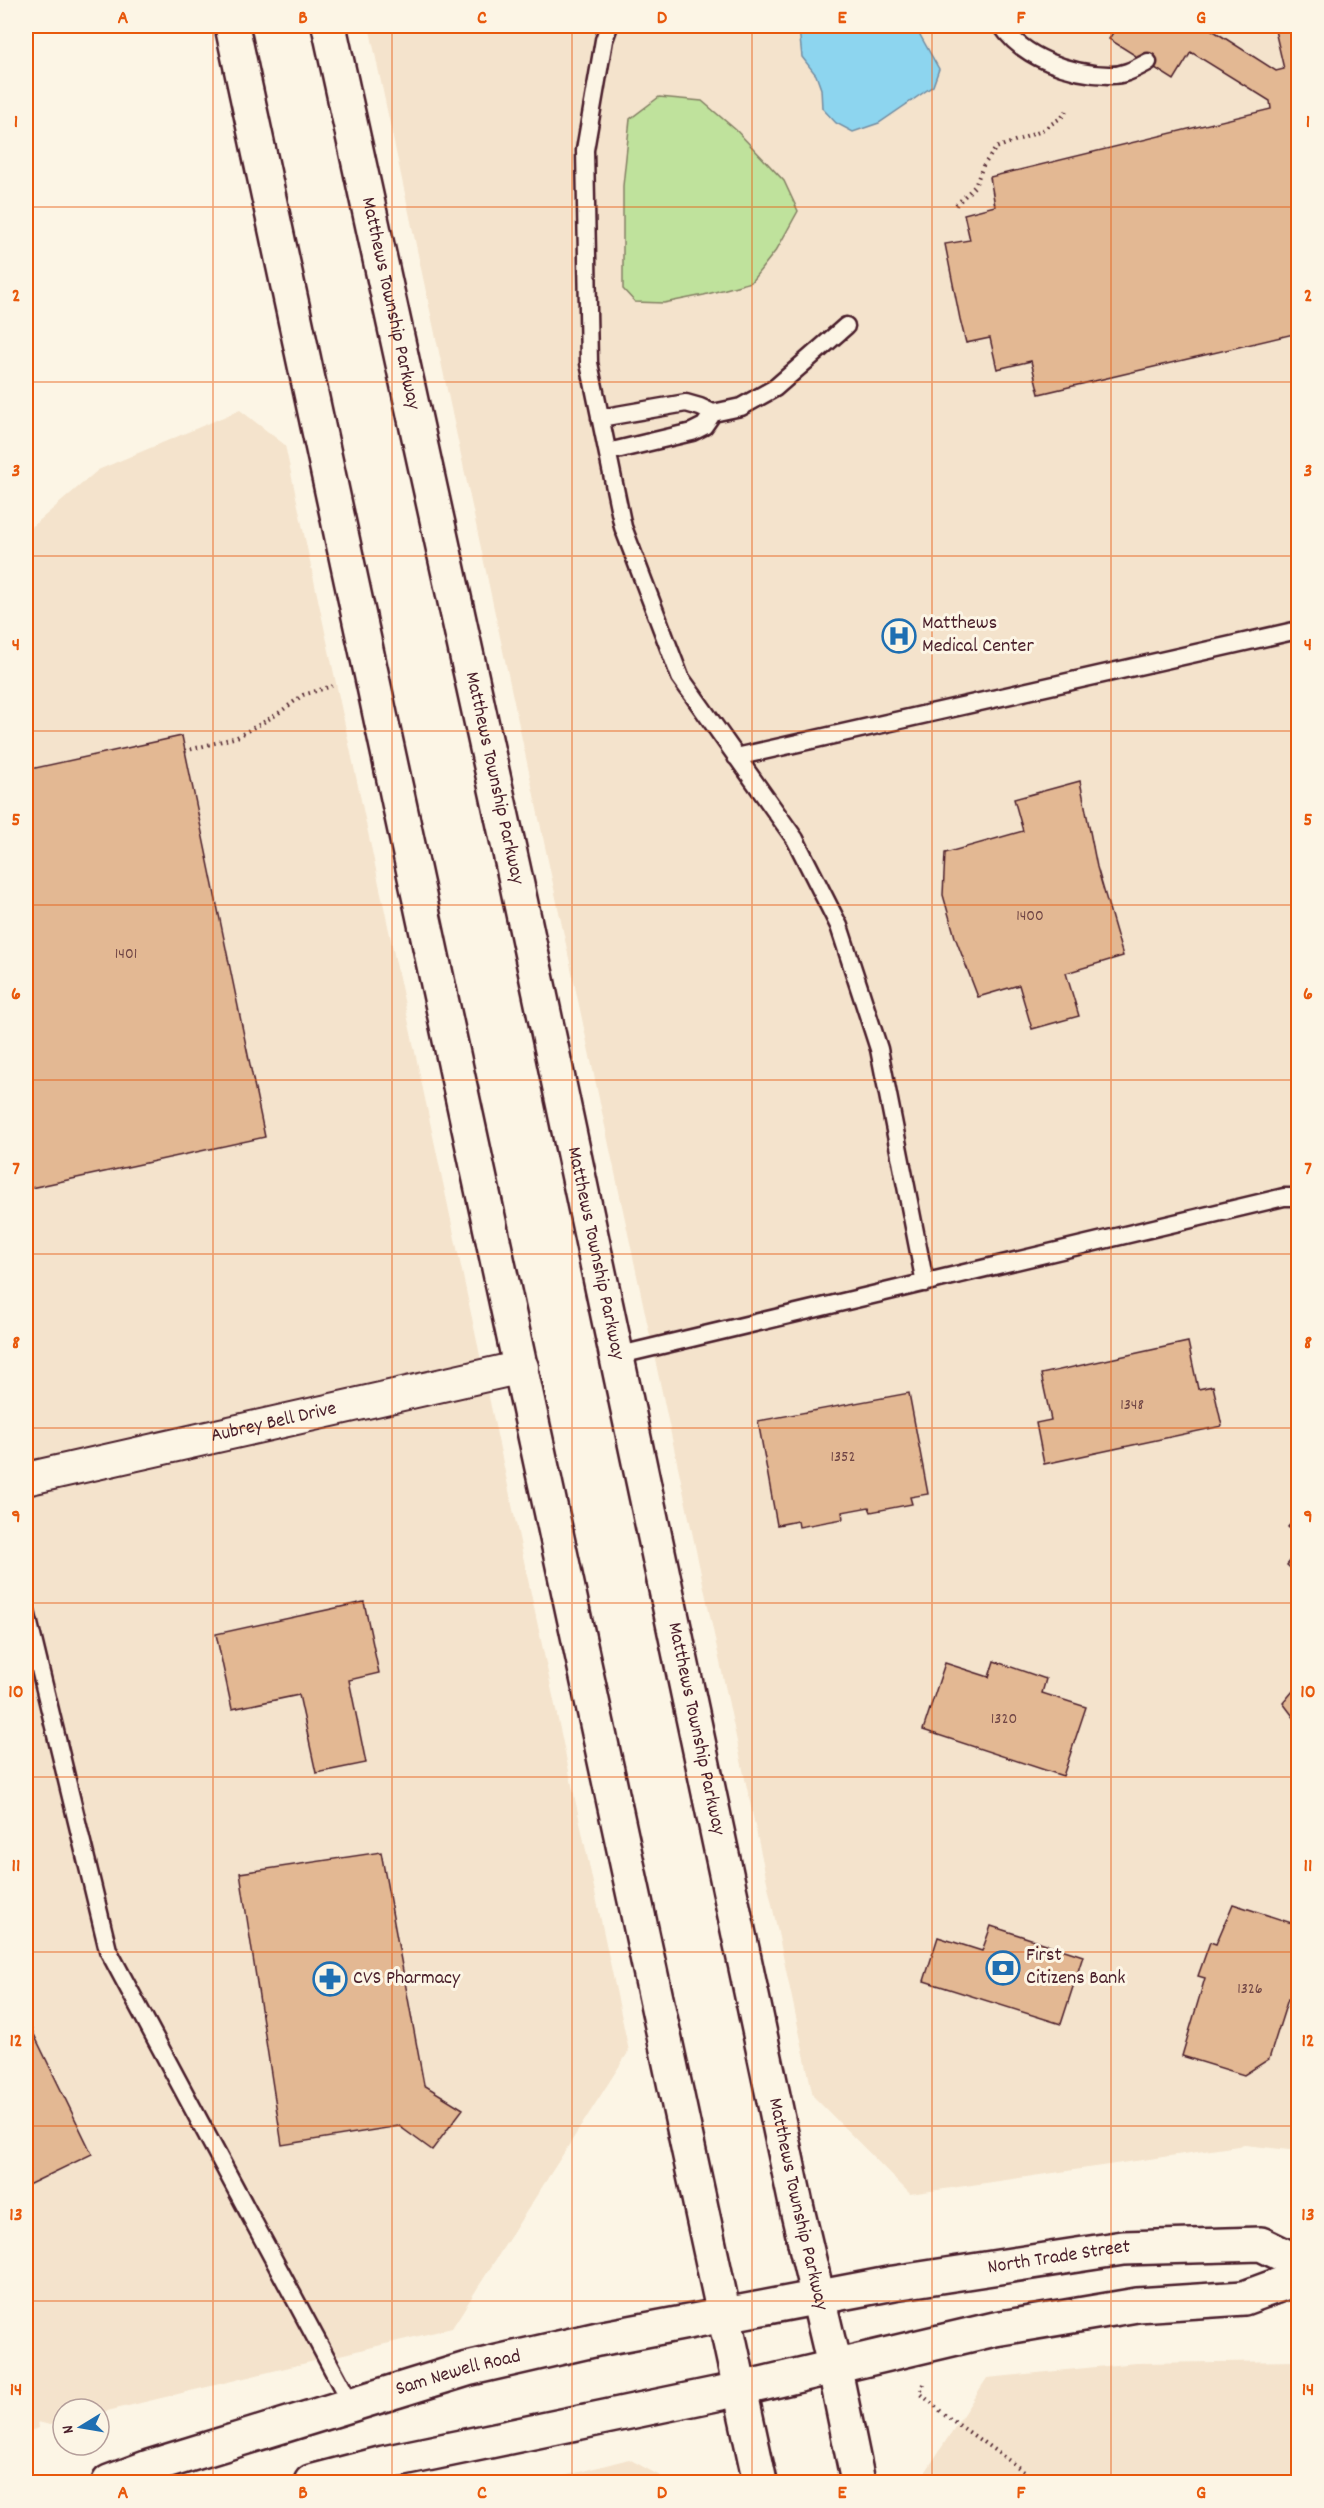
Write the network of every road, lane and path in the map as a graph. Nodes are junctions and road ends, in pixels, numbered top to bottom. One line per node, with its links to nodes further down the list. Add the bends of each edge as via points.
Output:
1 (232, 26): 19 (main road)
2 (329, 26): 18 (main road, Matthews Township Parkway)
3 (609, 26): 10 (lane, via 585,150 589,363)
4 (1002, 26): 5 (lane, via 1024,49 1066,69 1110,76 1130,72)
5 (1148, 62)
6 (1069, 108): 7 (path, via 1039,132 996,148 982,166 975,186)
7 (956, 205)
8 (846, 326): 9 (lane, via 775,388 741,407)
9 (713, 413): 10 (lane, via 686,403); 11 (lane, via 704,426 692,432)
10 (600, 418): 11 (lane)
11 (608, 452): 15 (lane, via 623,527 680,677)
12 (1299, 630): 15 (lane)
13 (332, 686): 14 (path, via 303,695 237,737)
14 (185, 751)
15 (736, 757): 17 (lane, via 795,839 839,927 879,1048)
16 (1299, 1197): 17 (lane, via 1284,1197)
17 (925, 1283): 18 (lane)
18 (616, 1356): 24 (main road, Matthews Township Parkway)
19 (522, 1366): 20 (street, Aubrey Bell Drive); 25 (main road)
20 (26, 1479)
21 (26, 1611): 29 (lane, via 108,1950)
22 (1299, 2262): 24 (main road, North Trade Street, via 1261,2244 1123,2248)
23 (1299, 2278): 26 (main road, via 1245,2298 1137,2305 1080,2314)
24 (818, 2298): 25 (main road, Sam Newell Road); 26 (main road, Matthews Township Parkway)
25 (726, 2317): 28 (main road); 29 (main road, Sam Newell Road, via 598,2339 467,2369)
26 (834, 2365): 28 (main road); 33 (main road, Matthews Township Parkway)
27 (925, 2380): 34 (path, via 920,2393)
28 (740, 2389): 31 (main road, via 384,2463); 32 (main road)
29 (351, 2404): 30 (main road, Sam Newell Road)
30 (109, 2482)
31 (311, 2482)
32 (760, 2482)
33 (858, 2482)
34 (1039, 2482)

